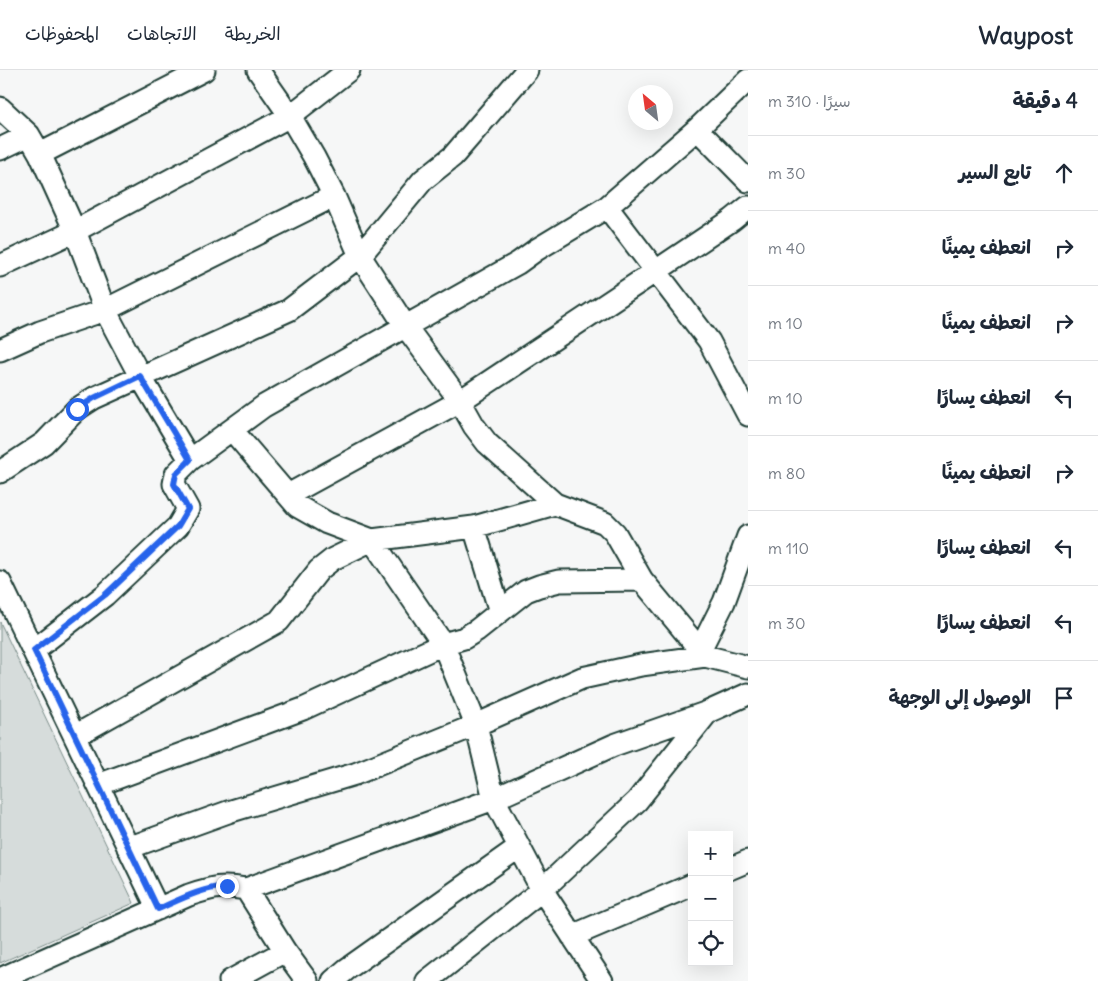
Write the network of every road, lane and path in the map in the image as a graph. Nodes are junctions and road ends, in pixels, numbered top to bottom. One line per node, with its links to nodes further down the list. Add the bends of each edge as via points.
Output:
1 (204, 70): 11 (street)
2 (258, 70): 7 (street)
3 (349, 70): 7 (street)
4 (527, 70): 17 (street, via 453,156 423,180)
5 (748, 80): 8 (street)
6 (0, 108): 9 (street)
7 (290, 116): 13 (street); 16 (street)
8 (697, 129): 12 (street); 14 (street)
9 (29, 135): 10 (street); 11 (street)
10 (0, 149)
11 (40, 154): 16 (street)
12 (748, 181)
13 (334, 196): 17 (street); 20 (street)
14 (608, 207): 19 (street); 21 (street)
15 (748, 207): 19 (street)
16 (76, 231): 18 (street); 20 (street)
17 (360, 256): 21 (street); 23 (street, via 289,310)
18 (0, 266)
19 (656, 271): 24 (street); 25 (street, via 709,341)
20 (105, 310): 22 (street, via 40,332); 23 (street)
21 (406, 327): 24 (street); 26 (street, via 264,406)
22 (0, 350)
23 (140, 376): 27 (street); 28 (street, via 77,409 44,443)
24 (460, 401): 29 (street); 30 (street, via 486,443)
25 (748, 415)
26 (232, 430): 27 (street); 29 (street)
27 (190, 460): 38 (street, via 176,474 174,484 188,509 178,526 105,595)
28 (0, 472)
29 (288, 495): 33 (street, via 297,506 327,523)
30 (555, 504): 31 (street); 34 (street, via 605,523 616,533)
31 (474, 527): 33 (street); 36 (street)
32 (748, 536): 39 (street)
33 (372, 540): 37 (street); 44 (street, via 333,559 319,570 279,621)
34 (642, 580): 36 (street, via 559,580 526,591); 39 (street)
35 (0, 582): 38 (street)
36 (500, 612): 37 (street, via 464,638)
37 (444, 644): 43 (street); 45 (street, via 303,709)
38 (34, 650): 44 (street)
39 (702, 653): 40 (street); 43 (street, via 582,678)
40 (748, 667)
41 (748, 694): 42 (street)
42 (708, 712): 46 (street, via 614,745); 53 (street, via 637,801)
43 (476, 725): 46 (street); 48 (street, via 355,774 228,812)
44 (75, 736): 45 (street)
45 (98, 785): 48 (street)
46 (494, 798): 47 (street); 52 (street)
47 (519, 847): 53 (street); 60 (street)
48 (128, 848): 54 (street)
49 (748, 861): 50 (street)
50 (733, 867)
51 (688, 887): 55 (street)
52 (246, 889): 54 (street, via 211,888); 56 (street)
53 (542, 890): 55 (street); 61 (street)
54 (158, 909): 57 (street)
55 (572, 936): 62 (street)
56 (285, 951): 58 (street); 59 (street)
57 (0, 979)
58 (230, 981)
59 (307, 981)
60 (333, 981)
61 (427, 981)
62 (602, 981)

